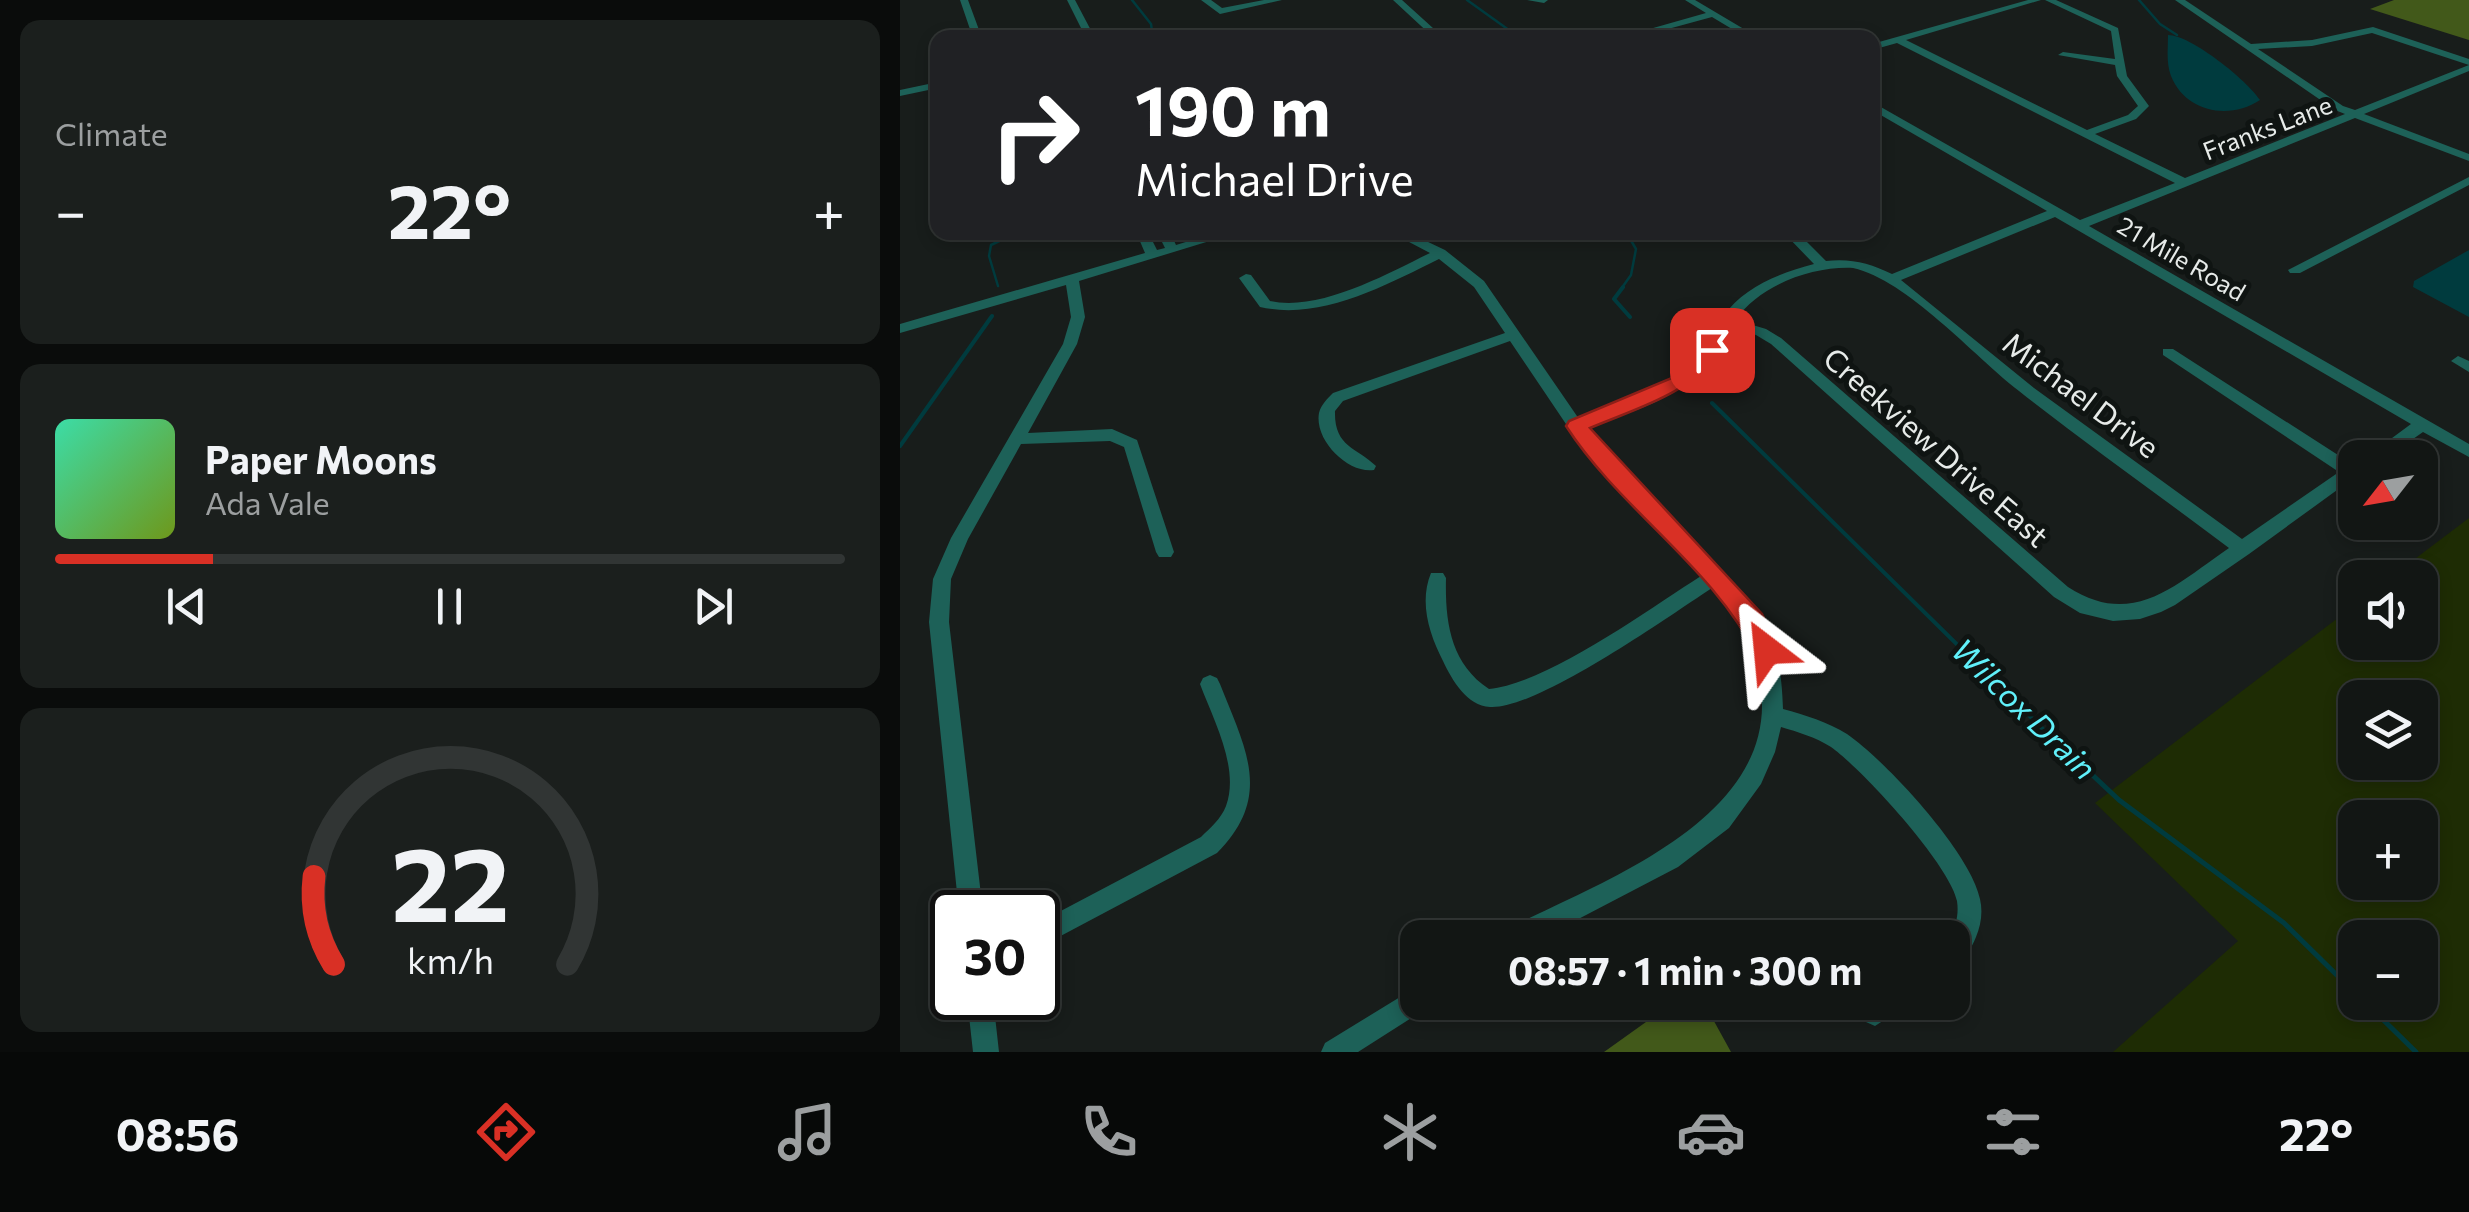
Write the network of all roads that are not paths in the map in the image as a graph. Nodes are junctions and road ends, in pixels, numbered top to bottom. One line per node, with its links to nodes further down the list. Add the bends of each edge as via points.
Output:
1 (964, 0): 13 (street)
2 (1070, 0): 14 (street)
3 (1205, 0): 4 (street, via 1217,11)
4 (1278, 0)
5 (1397, 0): 15 (street)
6 (1531, 0): 7 (street)
7 (1544, 0)
8 (1689, 0): 12 (street)
9 (2037, 0): 18 (street)
10 (2049, 0): 22 (street, via 2113,28)
11 (2179, 0): 20 (street)
12 (1714, 14): 16 (street); 17 (street)
13 (975, 30)
14 (1087, 30)
15 (1431, 30)
16 (1653, 30)
17 (1741, 30)
18 (1899, 40): 19 (street); 28 (street)
19 (1880, 45)
20 (2252, 47): 23 (street, via 2373,30); 27 (street)
21 (2062, 55): 22 (street)
22 (2118, 62): 28 (street, via 2143,110)
23 (2469, 65): 27 (street, Franks Lane)
24 (930, 87): 25 (street)
25 (900, 93)
26 (1880, 110): 32 (street, 21 Mile Road)
27 (2358, 116): 29 (street); 31 (street, Franks Lane)
28 (2088, 133): 31 (street)
29 (2469, 158)
30 (2469, 180): 43 (street)
31 (2185, 183): 33 (street, Franks Lane)
32 (2056, 212): 33 (street, 21 Mile Road); 46 (street)
33 (2080, 225): 51 (street, 21 Mile Road)
34 (1146, 240): 41 (street)
35 (1166, 240): 39 (street)
36 (1206, 240): 39 (street)
37 (1413, 240): 40 (street)
38 (1797, 240): 42 (street)
39 (1172, 250): 41 (street)
40 (1440, 253): 44 (street, via 1291,309 1265,304); 49 (street, via 1471,276)
41 (1153, 256): 45 (street)
42 (1822, 265): 46 (street, via 1854,264); 47 (street, via 1752,294)
43 (2296, 270)
44 (1246, 278)
45 (1072, 280): 48 (street); 53 (street, via 1076,330)
46 (1890, 280): 59 (street, Michael Drive)
47 (1724, 321): 52 (street, via 1712,350 1688,376); 59 (street, Creekview Drive East, via 1776,341 2061,592 2086,606 2112,614 2150,610)
48 (900, 329)
49 (1512, 335): 52 (street); 57 (street, via 1338,397 1327,410 1330,433 1345,456)
50 (2168, 352): 56 (street)
51 (2423, 424): 54 (street); 55 (street, 21 Mile Road)
52 (1576, 426): 61 (street)
53 (1018, 438): 60 (street, via 1112,435 1130,444); 65 (street, via 960,538 940,592)
54 (2399, 440)
55 (2469, 451)
56 (2338, 461)
57 (1368, 466)
58 (2338, 482): 59 (street)
59 (2243, 549)
60 (1165, 552)
61 (1716, 576): 62 (street, via 1533,687 1498,698 1472,687 1442,634); 64 (street, via 1763,640)
62 (1438, 578)
63 (1210, 684): 68 (street, via 1240,769 1240,804 1230,828)
64 (1773, 716): 66 (street, via 1752,777 1721,820 1694,844); 67 (street, via 1819,730 1856,753 1949,862 1962,882)
65 (969, 890)
66 (1550, 920)
67 (1968, 920)
68 (1060, 924)
69 (1400, 1010): 72 (street)
70 (982, 1020): 71 (street)
71 (986, 1052)
72 (1334, 1052)

